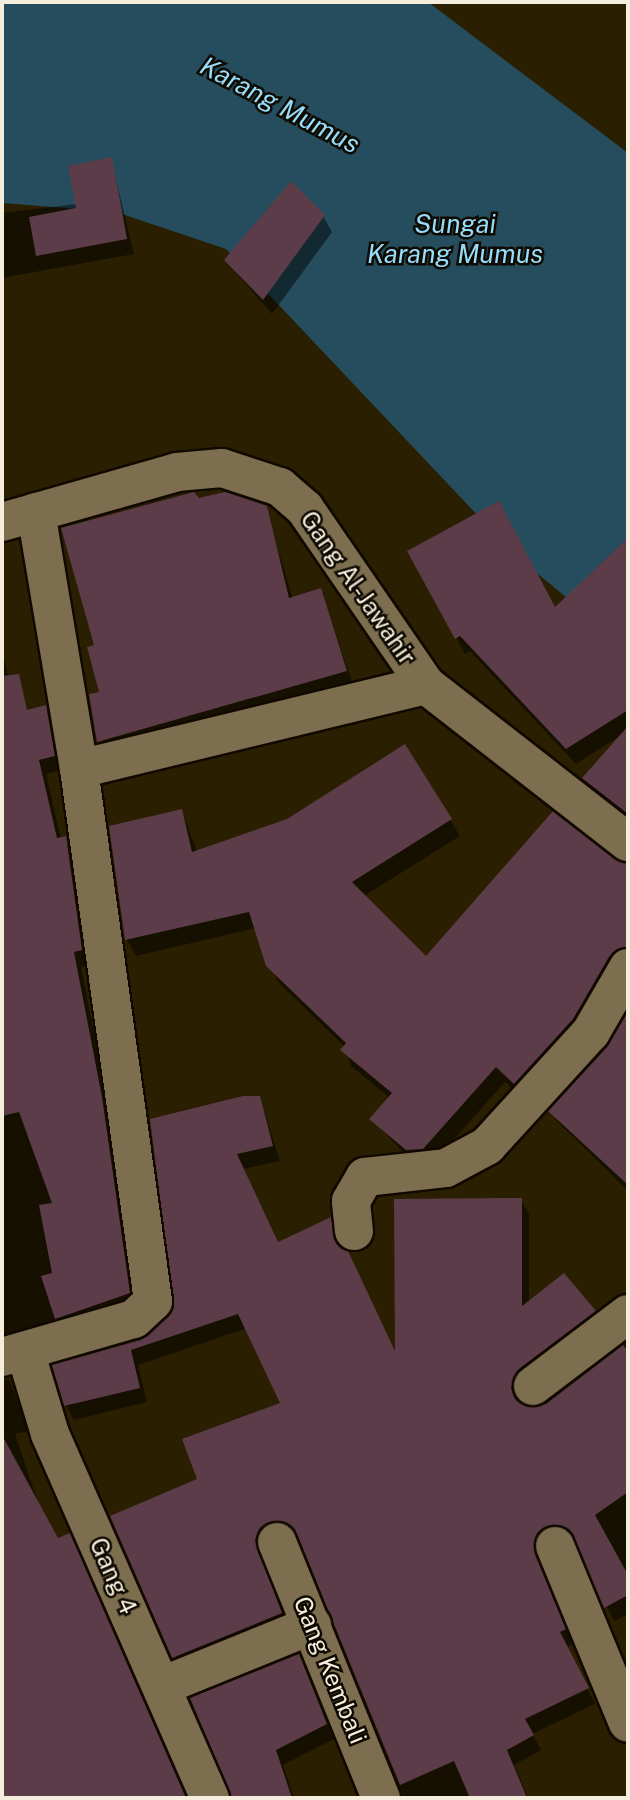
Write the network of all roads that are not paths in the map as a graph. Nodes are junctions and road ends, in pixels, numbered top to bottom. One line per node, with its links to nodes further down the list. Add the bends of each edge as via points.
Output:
1 (19, 517): 2 (street, Gang Al-Jawahir, via 177,472 222,468 251,474 280,487 305,509); 3 (street)
2 (426, 685): 3 (street); 4 (street, Gang Al-Jawahir)
3 (79, 769): 8 (street, via 153,1301 134,1319)
4 (628, 842)
5 (628, 968): 6 (street, via 591,1032 487,1146 446,1167 365,1177 351,1201)
6 (354, 1231)
7 (628, 1314): 9 (street)
8 (13, 1354): 13 (street, Gang 4)
9 (533, 1386)
10 (277, 1542): 12 (street, Gang Kembali)
11 (555, 1546): 14 (street)
12 (312, 1625): 13 (street); 16 (street, Gang Kembali)
13 (162, 1686): 15 (street, Gang 4)
14 (628, 1723)
15 (209, 1798)
16 (380, 1798)

